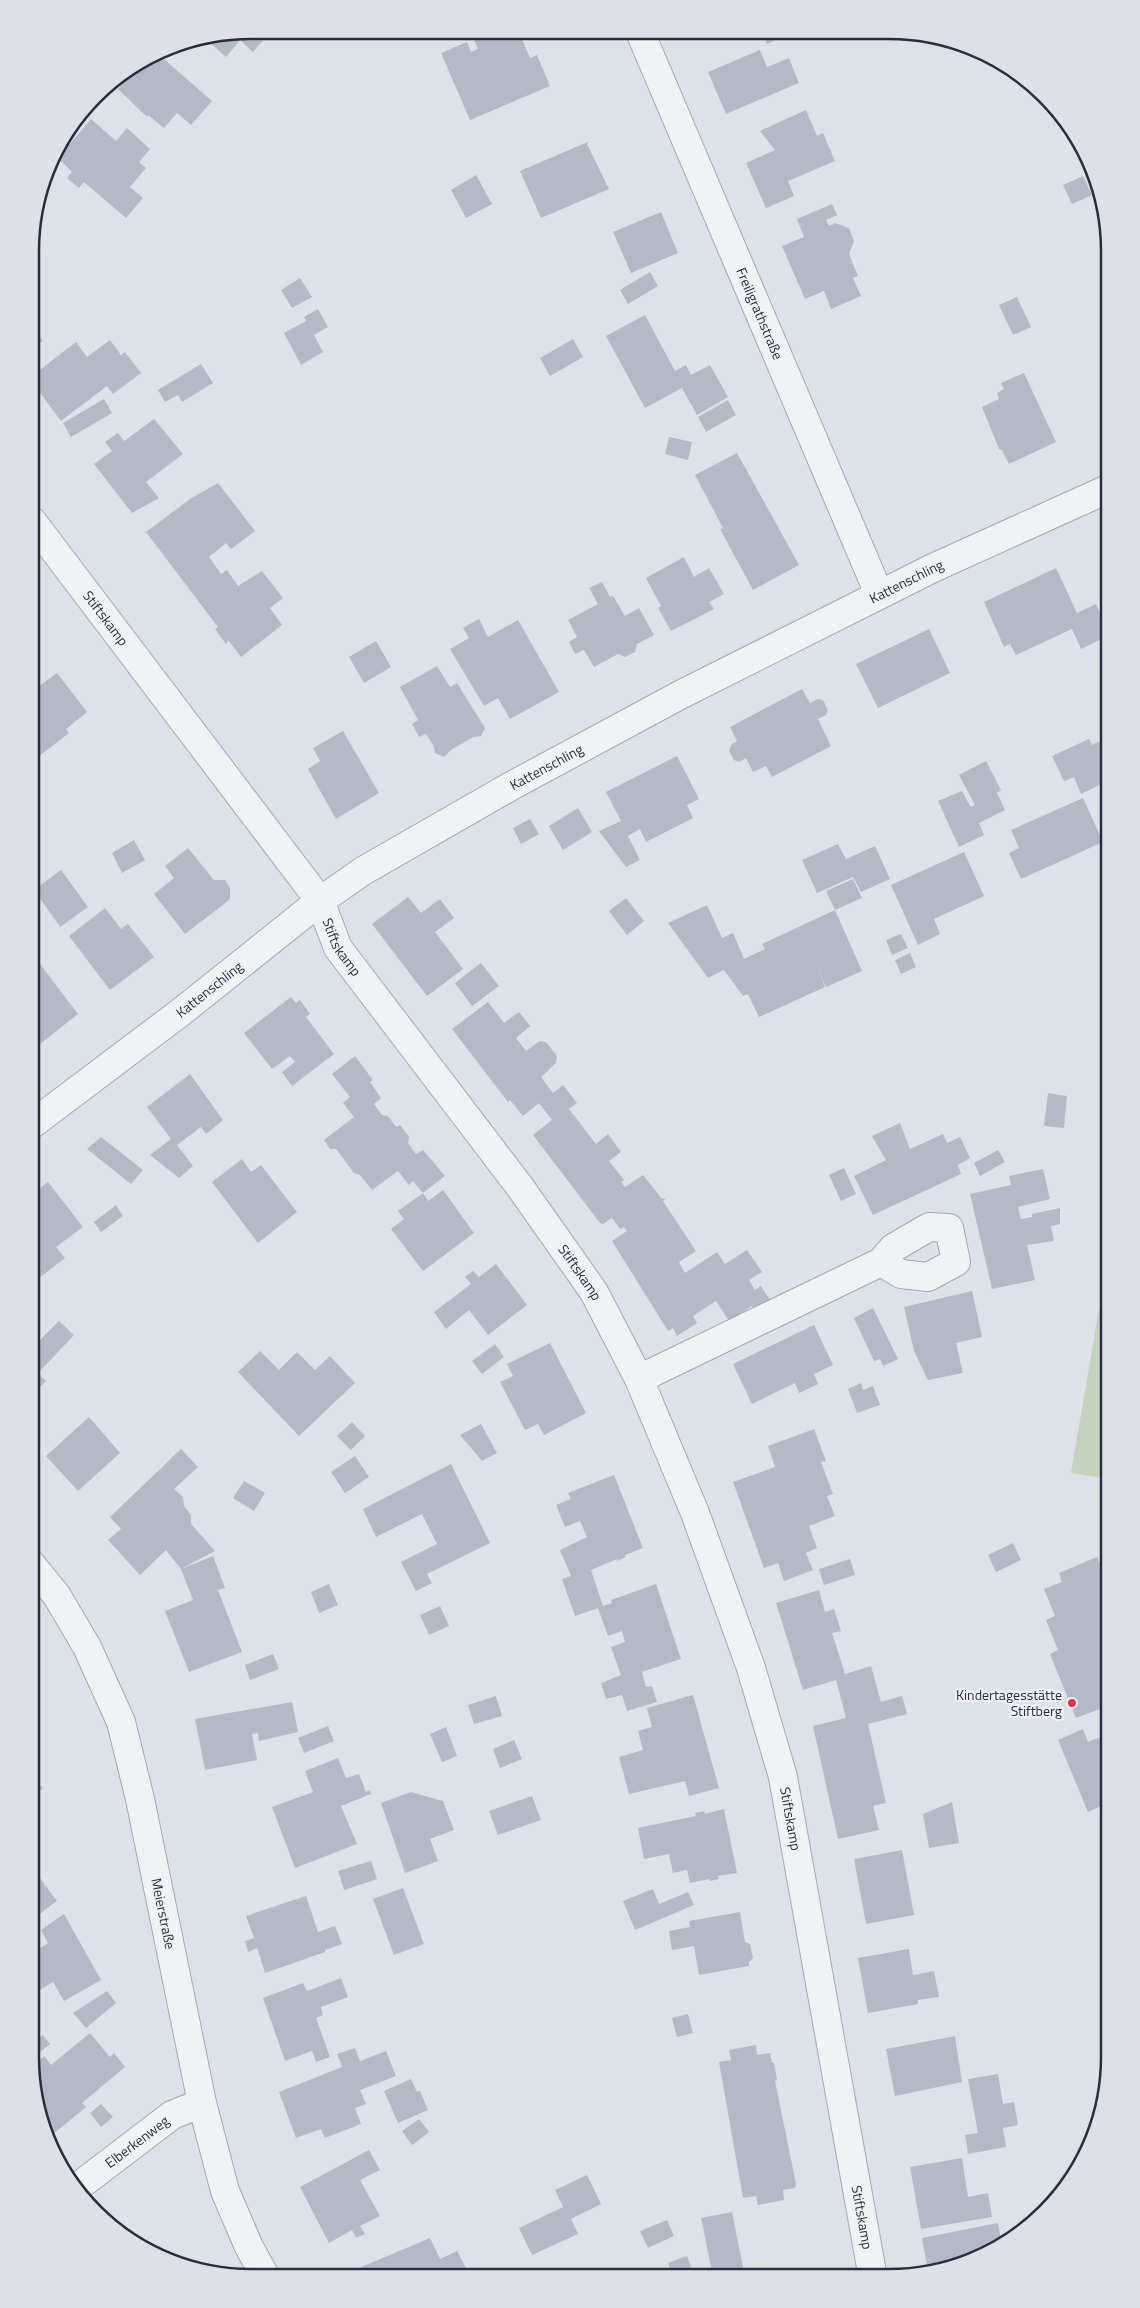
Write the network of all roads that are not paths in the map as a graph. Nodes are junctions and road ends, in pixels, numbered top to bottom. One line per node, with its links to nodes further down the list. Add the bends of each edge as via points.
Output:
1 (643, 39): 4 (street, Freiligrathstraße)
2 (1101, 492): 4 (street, Kattenschling)
3 (39, 530): 5 (street, Stiftskamp)
4 (879, 594): 5 (street, Kattenschling, via 680,695 513,785 363,871)
5 (320, 901): 6 (street, Kattenschling, via 181,1012); 8 (street, Stiftskamp, via 338,948 520,1187 594,1292)
6 (39, 1119)
7 (881, 1262): 8 (street)
8 (640, 1379): 13 (street, Stiftskamp, via 702,1531 751,1668 783,1777)
9 (39, 1575): 10 (street, Meierstraße, via 57,1596 87,1647 121,1722 140,1799)
10 (202, 2103): 11 (street, Elberkenweg, via 172,2115); 12 (street, Meierstraße, via 225,2190 248,2247)
11 (82, 2184)
12 (261, 2269)
13 (871, 2269)

